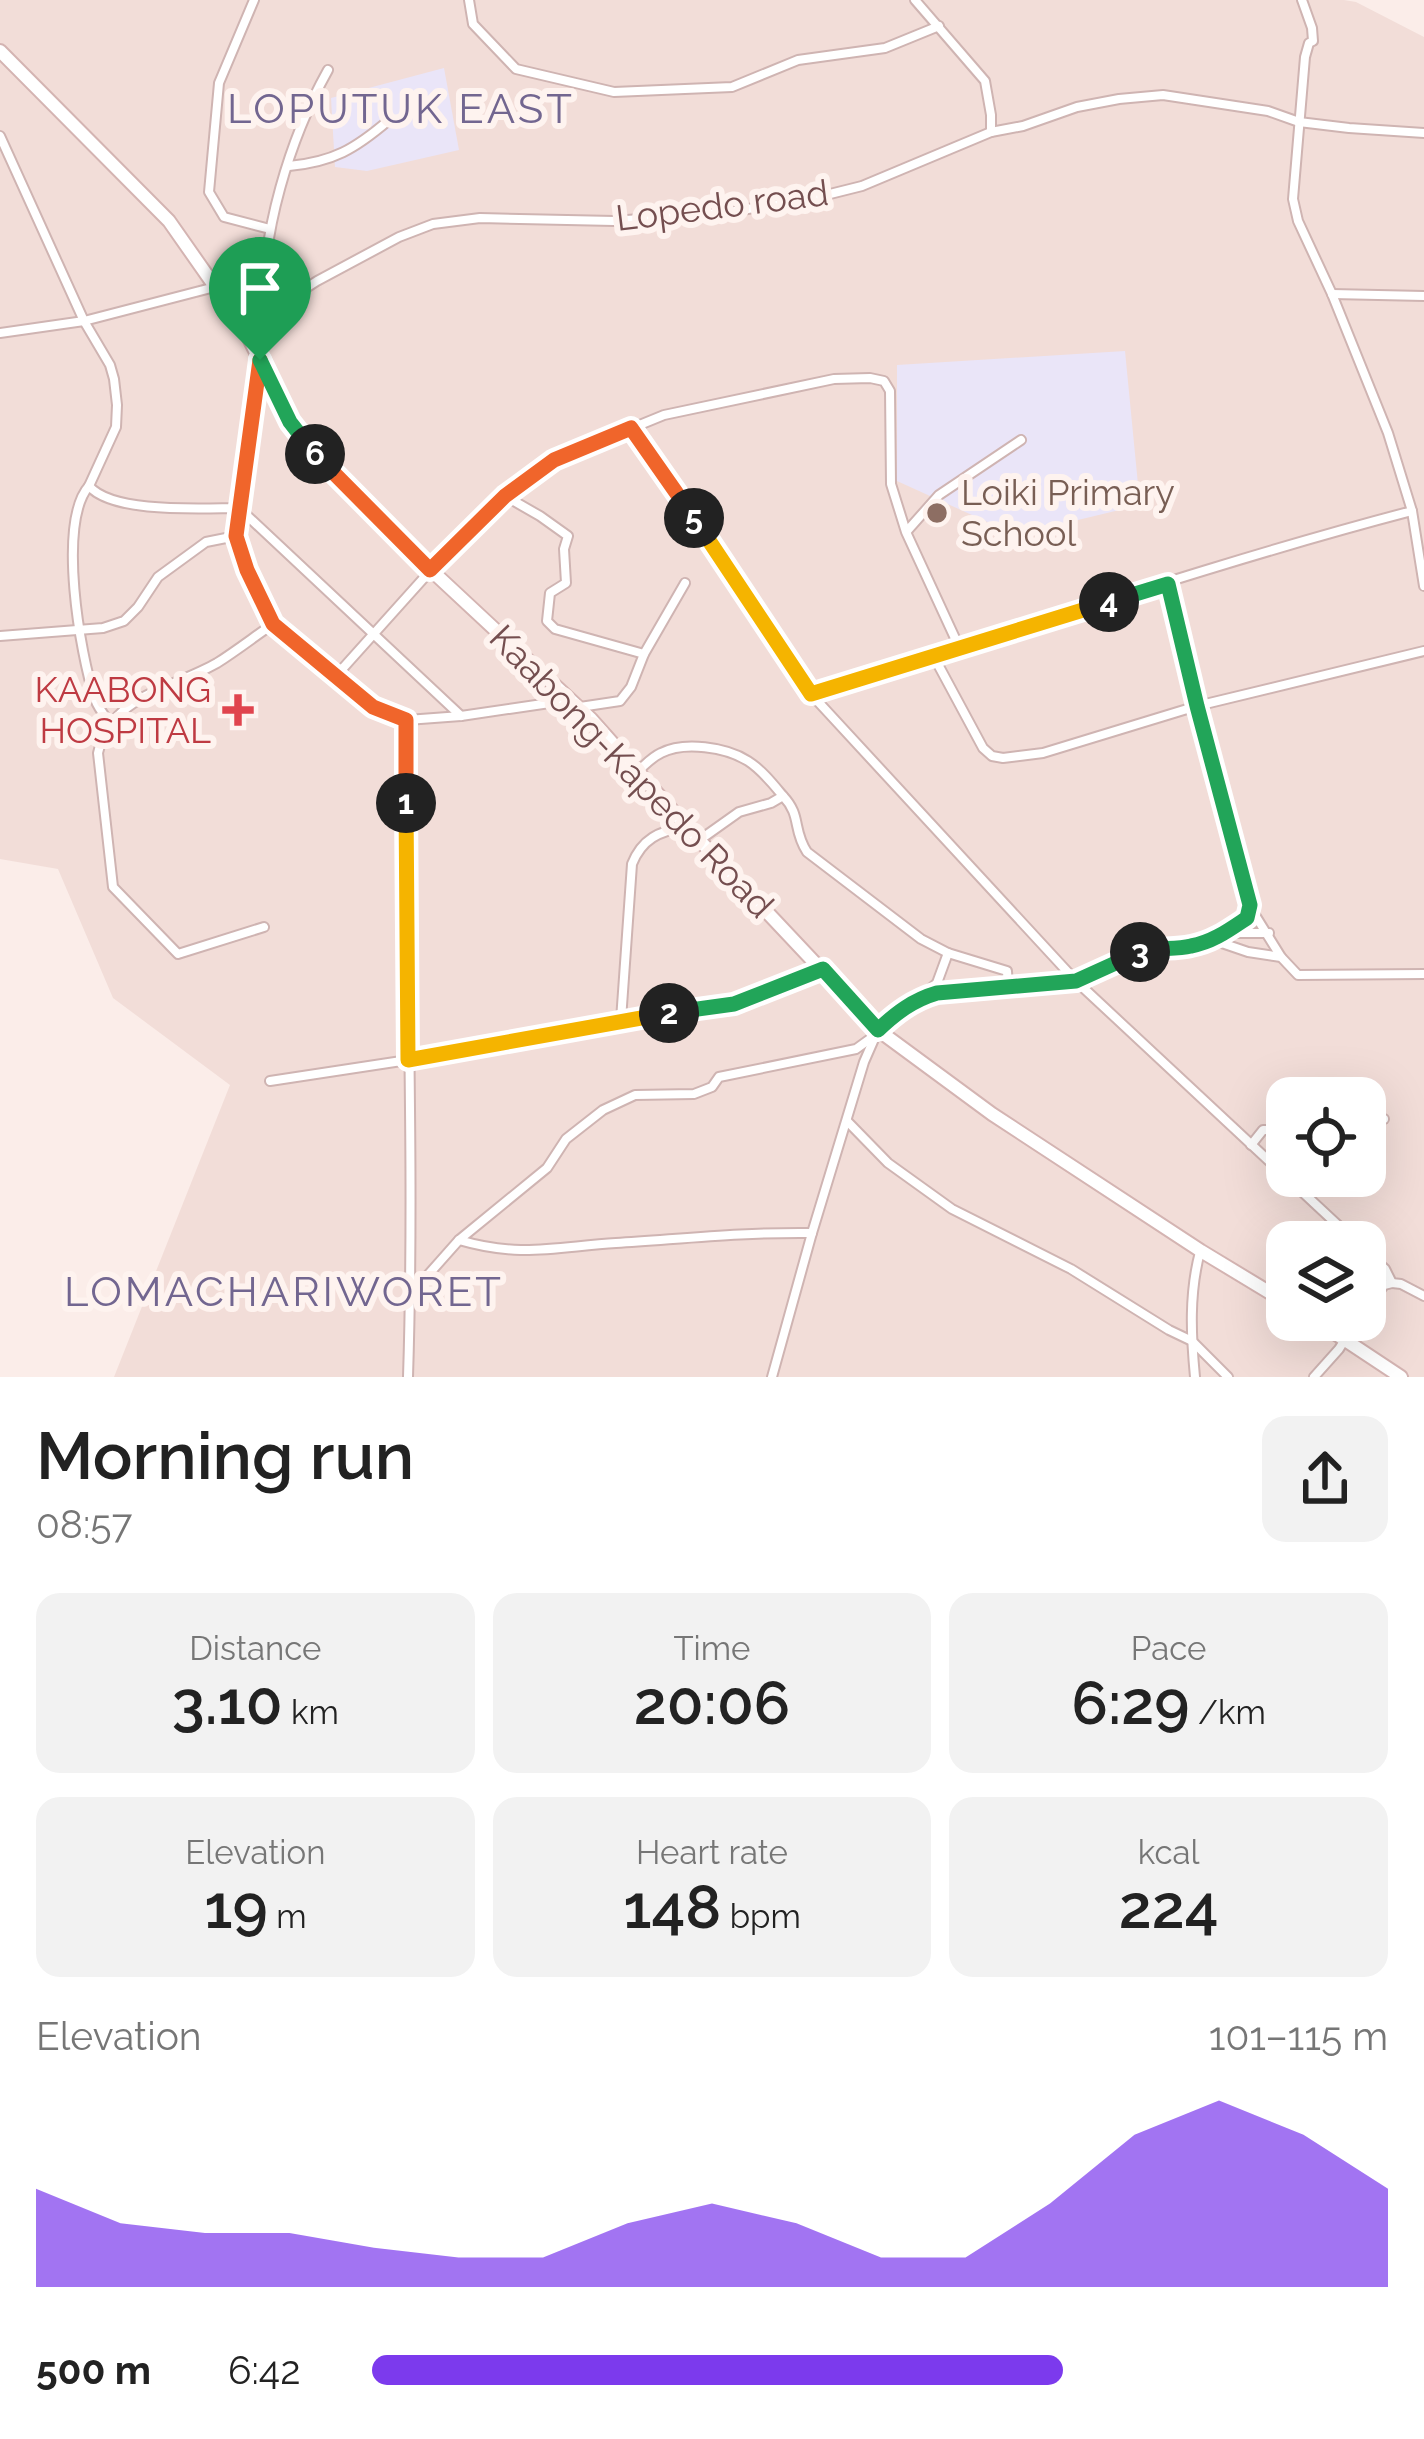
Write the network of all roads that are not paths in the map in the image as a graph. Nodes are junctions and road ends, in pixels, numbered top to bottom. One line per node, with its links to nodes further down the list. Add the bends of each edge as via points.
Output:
1 (254, 0): 14 (street, via 219,83 208,192 224,217)
2 (469, 0): 5 (street, via 472,24 516,69 614,92 732,87 798,61 886,48)
3 (915, 0): 5 (street)
4 (1302, 0): 9 (street, via 1313,41)
5 (939, 26): 10 (street, via 985,81)
6 (0, 51): 15 (main road, Kaabong-Kapedo Road, via 169,221)
7 (328, 70): 13 (street)
8 (389, 120): 13 (street, via 332,159)
9 (1299, 122): 10 (street, Lopedo road, via 1163,95 1077,107); 11 (street, Lopedo road); 16 (street, via 1293,200)
10 (991, 132): 18 (street, Lopedo road, via 810,199 614,221 433,224)
11 (1424, 133)
12 (0, 136): 19 (street)
13 (289, 166): 14 (street)
14 (270, 229): 18 (street)
15 (217, 287): 19 (street); 20 (main road, Kaabong-Kapedo Road)
16 (1332, 294): 17 (street); 28 (street)
17 (1424, 296)
18 (264, 314): 20 (street, Lopedo road)
19 (84, 321): 21 (street); 25 (street, via 110,365 117,404 116,427)
20 (244, 328): 22 (main road, Kaabong-Kapedo Road)
21 (0, 333)
22 (260, 360): 27 (street); 31 (main road, Kaabong-Kapedo Road, via 319,460)
23 (631, 428): 26 (street, via 554,460); 29 (street, via 834,379 884,381 891,484); 44 (street)
24 (1021, 440): 29 (street, via 939,495)
25 (89, 486): 27 (street, via 121,502); 36 (street, via 72,549)
26 (505, 496): 31 (street); 41 (street, via 568,536 566,583 550,593 547,621)
27 (239, 508): 30 (street); 37 (street)
28 (1412, 512): 33 (street); 34 (street)
29 (906, 532): 39 (street)
30 (236, 536): 35 (street); 36 (street, via 206,542 158,577 124,621)
31 (430, 570): 37 (street); 45 (main road, Kaabong-Kapedo Road)
32 (686, 583): 41 (street)
33 (1168, 584): 39 (street); 46 (street)
34 (1424, 586)
35 (273, 624): 43 (street); 49 (street, via 218,662 129,704)
36 (79, 630): 38 (street); 49 (street, via 96,704)
37 (373, 634): 43 (street); 47 (street)
38 (0, 635)
39 (960, 649): 42 (street)
40 (1424, 651): 46 (street)
41 (644, 654): 45 (street, via 620,700)
42 (934, 657): 44 (street); 46 (street, via 992,756 1043,753)
43 (335, 677): 48 (street)
44 (811, 694): 63 (street)
45 (575, 703): 47 (street); 50 (main road, Kaabong-Kapedo Road)
46 (1197, 706): 54 (street)
47 (461, 716): 48 (street)
48 (406, 720): 68 (street)
49 (110, 723): 55 (street, via 98,753 113,887 178,954)
50 (638, 772): 51 (street, via 666,750 720,750 748,761); 52 (main road, Kaabong-Kapedo Road)
51 (783, 796): 53 (street, via 739,812); 59 (street, via 807,852)
52 (687, 826): 53 (main road, Kaabong-Kapedo Road); 66 (street, via 653,836 632,864)
53 (701, 839): 61 (main road, Kaabong-Kapedo Road)
54 (1250, 905): 56 (street, via 1247,918); 57 (street)
55 (263, 927)
56 (1225, 933): 57 (street); 58 (street)
57 (1269, 933): 60 (street)
58 (1213, 940): 60 (street); 63 (street, via 1149,949)
59 (948, 953): 64 (street, via 1006,971); 65 (street, via 937,983)
60 (1281, 957): 62 (street, via 1298,975)
61 (823, 969): 66 (street, via 734,1004); 67 (main road, Kaabong-Kapedo Road)
62 (1424, 974)
63 (1076, 981): 64 (street); 72 (street)
64 (1008, 988): 65 (street)
65 (921, 998): 67 (street)
66 (621, 1020): 68 (street)
67 (877, 1032): 70 (street); 77 (street, via 856,1049 719,1077 694,1094 620,1101 566,1139 547,1168); 78 (main road, Kaabong-Kapedo Road)
68 (408, 1060): 69 (street); 83 (street)
69 (270, 1081)
70 (847, 1121): 76 (street); 85 (street, via 952,1209)
71 (1266, 1130): 72 (street)
72 (1251, 1145): 73 (street)
73 (1266, 1159)
74 (1308, 1197): 75 (street)
75 (1333, 1221)
76 (812, 1233): 77 (street, via 534,1252); 89 (street)
77 (459, 1240): 83 (street)
78 (1201, 1251): 82 (main road, Kaabong-Kapedo Road); 85 (street)
79 (1386, 1271): 80 (street)
80 (1392, 1283): 81 (street); 84 (street)
81 (1386, 1285)
82 (1266, 1290)
83 (411, 1294): 88 (street)
84 (1424, 1297)
85 (1192, 1340): 90 (street); 91 (street)
86 (1342, 1341): 92 (street)
87 (1350, 1341): 93 (main road)
88 (408, 1377)
89 (772, 1377)
90 (1195, 1377)
91 (1228, 1377)
92 (1314, 1377)
93 (1401, 1377)

